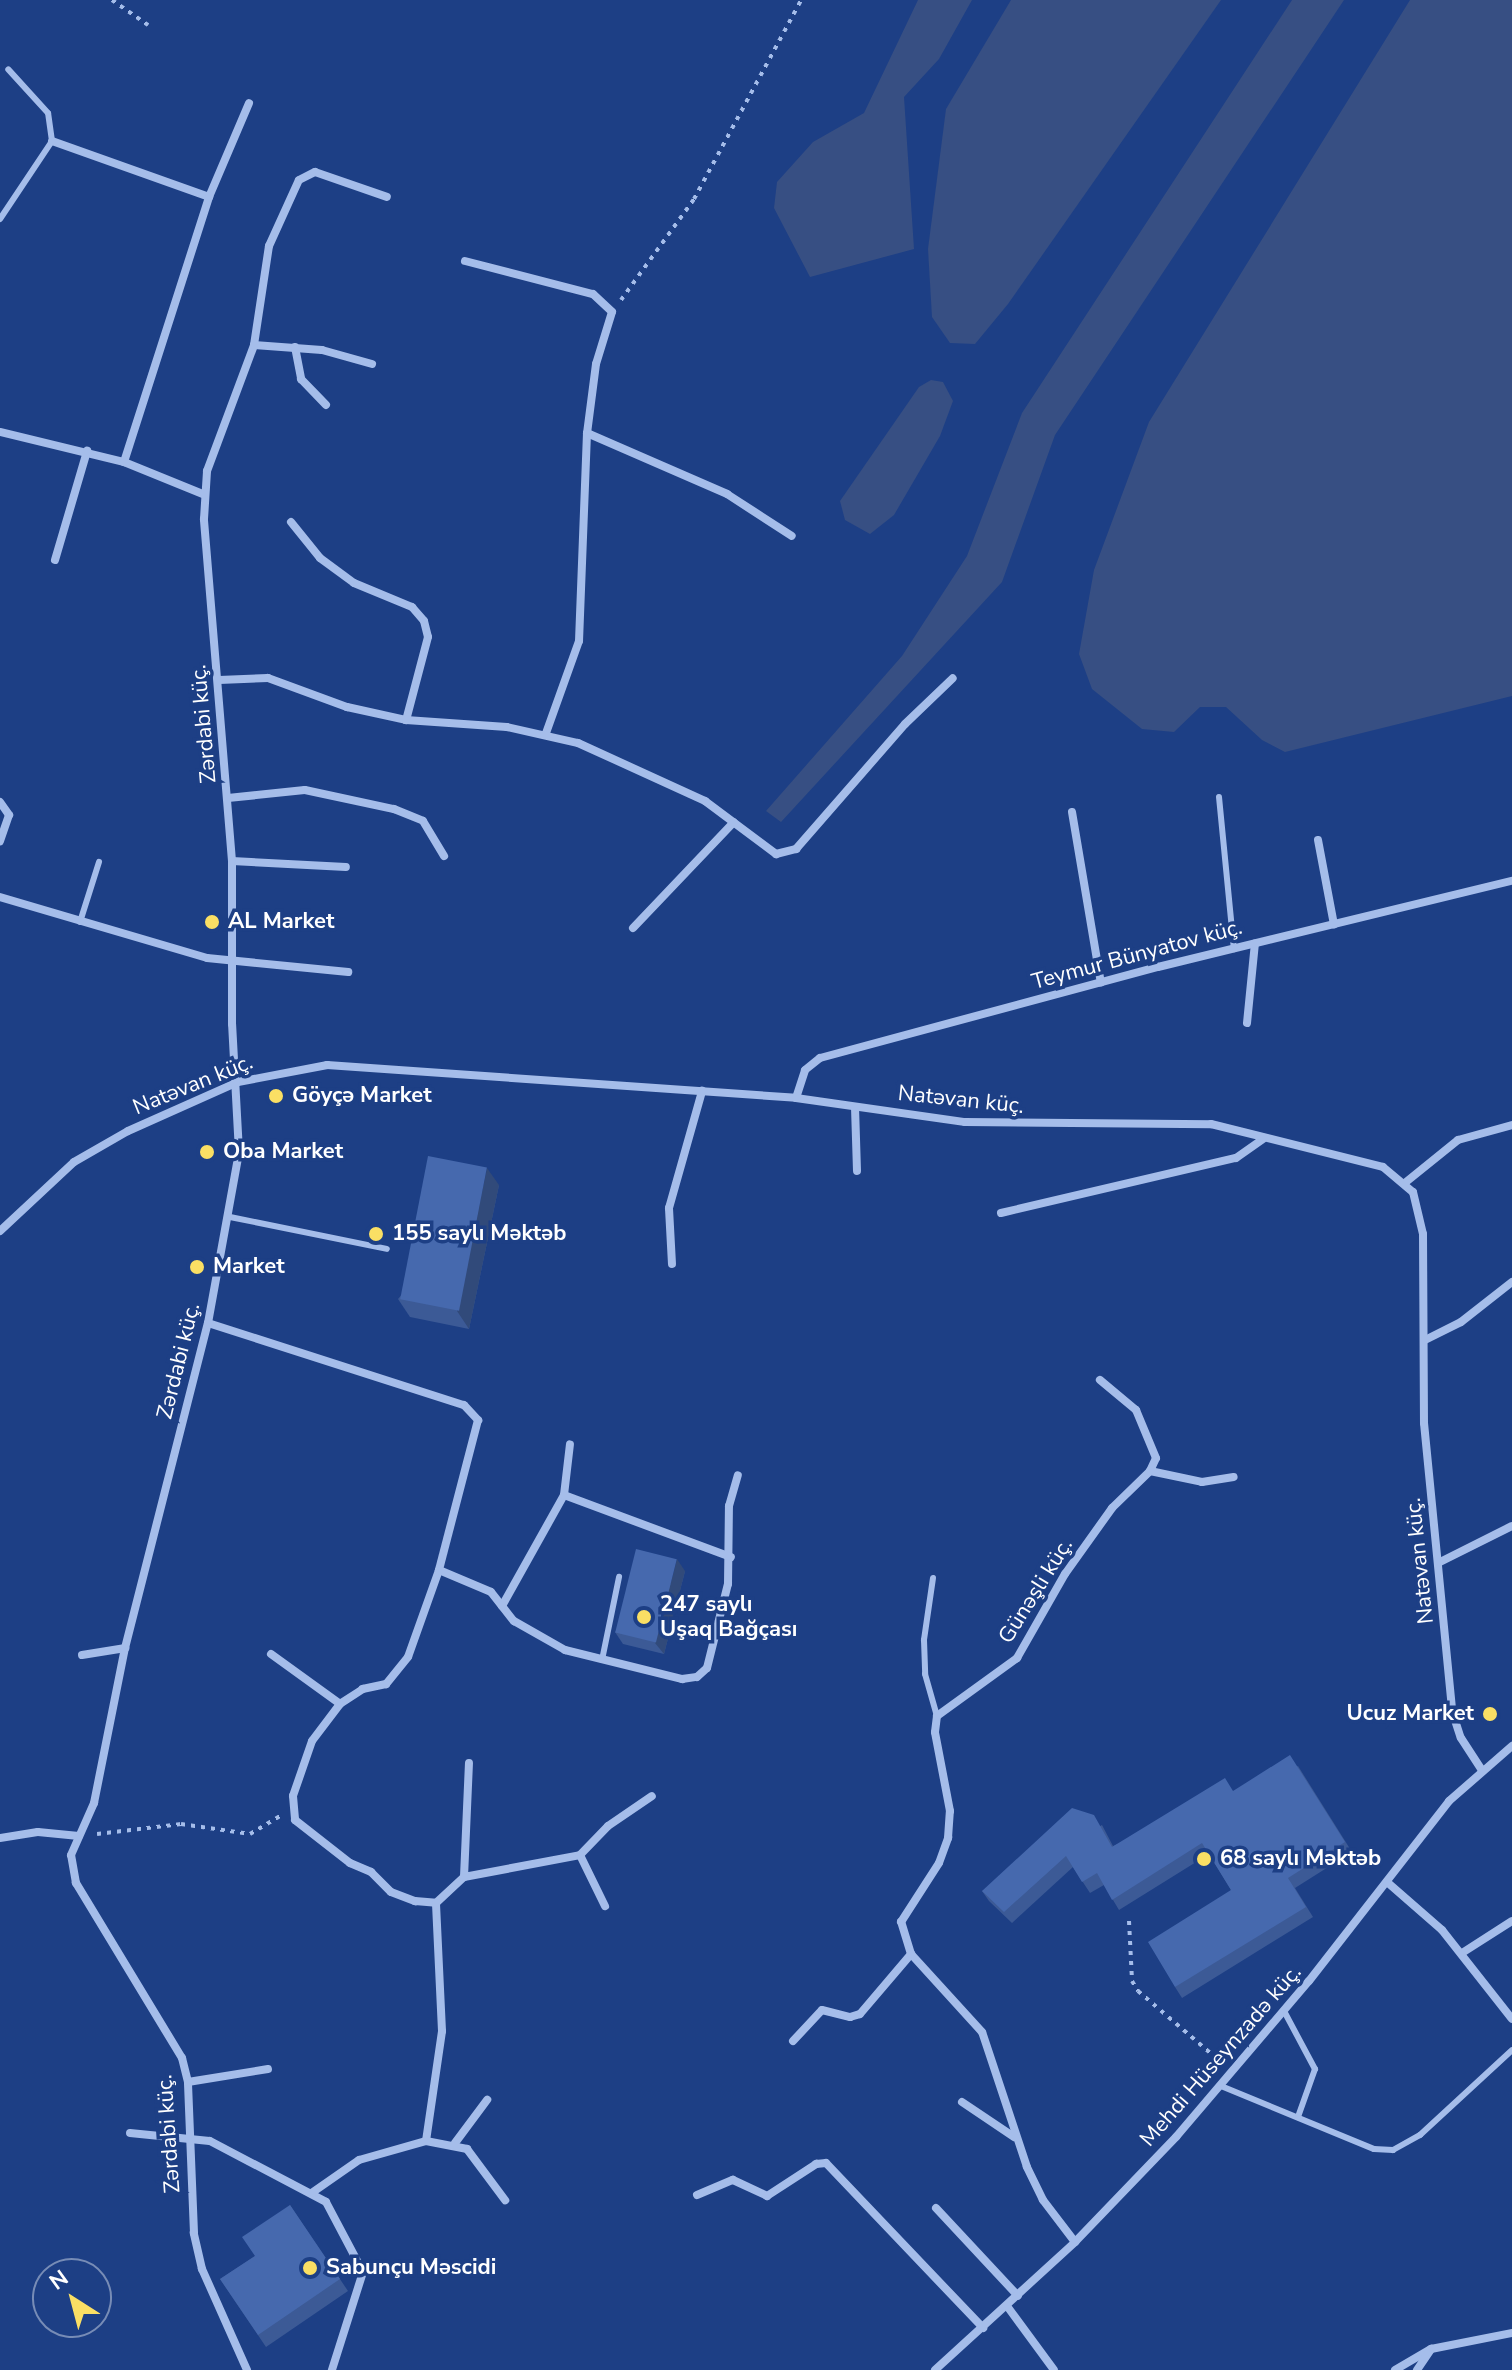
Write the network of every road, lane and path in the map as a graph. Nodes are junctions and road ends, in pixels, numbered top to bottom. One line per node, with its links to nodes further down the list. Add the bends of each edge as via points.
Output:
1 (112, 0): 3 (path)
2 (801, 0): 11 (path, via 694,199)
3 (148, 25)
4 (8, 69): 6 (lane, via 48,113)
5 (249, 103): 7 (street)
6 (52, 141): 7 (street); 9 (lane)
7 (209, 197): 19 (street)
8 (387, 197): 12 (street, Zərdabi küç., via 305,172 269,246)
9 (0, 219)
10 (465, 261): 11 (street, via 593,294)
11 (612, 312): 17 (street, via 596,364)
12 (254, 345): 13 (street); 20 (street, Zərdabi küç., via 214,448)
13 (295, 347): 14 (street); 15 (street, via 301,379)
14 (372, 364)
15 (326, 405)
16 (0, 432): 18 (street)
17 (587, 433): 22 (street, via 727,494); 27 (street, via 579,641)
18 (87, 451): 19 (street); 23 (street)
19 (124, 462): 20 (street)
20 (203, 494): 25 (street, Zərdabi küç.)
21 (291, 522): 26 (street, via 320,558 354,583 412,607 424,621 428,637)
22 (792, 536)
23 (55, 560)
24 (953, 678): 32 (street, via 905,724 796,849 776,854)
25 (219, 680): 26 (street, via 268,678 347,707); 29 (street, Zərdabi küç.)
26 (406, 720): 27 (street)
27 (546, 733): 32 (street, via 666,780)
28 (1219, 797): 45 (lane)
29 (228, 798): 35 (street, via 305,790 394,809 423,821); 36 (street, Zərdabi küç.)
30 (0, 802): 34 (street, via 9,815)
31 (1072, 812): 48 (street)
32 (734, 822): 43 (street)
33 (1318, 840): 42 (street)
34 (0, 841)
35 (444, 856)
36 (232, 861): 38 (street); 46 (street, Zərdabi küç.)
37 (99, 862): 41 (lane)
38 (346, 867)
39 (1512, 881): 42 (street, Teymur Bünyatov küç.)
40 (0, 897): 41 (street)
41 (80, 922): 46 (street)
42 (1334, 925): 44 (street, Teymur Bünyatov küç.)
43 (633, 928)
44 (1255, 943): 45 (street, Teymur Bünyatov küç.); 49 (street)
45 (1234, 949): 48 (street, Teymur Bünyatov küç.)
46 (234, 963): 47 (street); 50 (street, Zərdabi küç., via 232,1024)
47 (348, 972)
48 (1101, 983): 52 (street, Teymur Bünyatov küç., via 820,1058 805,1070)
49 (1247, 1023)
50 (238, 1082): 51 (street, Natəvan küç., via 327,1065); 59 (street, Zərdabi küç., via 240,1140); 60 (street, Natəvan küç., via 175,1107 84,1156)
51 (702, 1091): 52 (street, Natəvan küç.); 62 (street, via 669,1208)
52 (796, 1098): 53 (street, Natəvan küç.)
53 (855, 1107): 55 (street, Natəvan küç., via 1026,1126 1087,1119 1199,1123); 56 (street)
54 (1512, 1125): 57 (street, via 1458,1140)
55 (1263, 1139): 57 (street, Natəvan küç., via 1383,1167); 58 (street, via 1236,1158)
56 (857, 1171)
57 (1406, 1182): 65 (street, Natəvan küç., via 1417,1204 1424,1246)
58 (1001, 1213)
59 (230, 1217): 61 (lane); 64 (street, Zərdabi küç.)
60 (0, 1231)
61 (387, 1249)
62 (672, 1264)
63 (1512, 1282): 65 (street, via 1461,1322)
64 (208, 1323): 75 (street, via 329,1358 474,1411 477,1432); 79 (street, Zərdabi küç.)
65 (1425, 1340): 74 (street, Natəvan küç., via 1424,1423)
66 (1100, 1380): 68 (street, via 1145,1425 1156,1458)
67 (570, 1444): 71 (street)
68 (1150, 1471): 70 (street, via 1202,1482); 84 (street, Günəşli küç., via 1112,1508 1017,1658)
69 (738, 1475): 73 (street, via 729,1506)
70 (1234, 1477)
71 (564, 1495): 73 (street); 78 (street)
72 (1512, 1526): 74 (street)
73 (731, 1557): 82 (street, via 707,1668 697,1677 682,1679)
74 (1440, 1562): 87 (street, Natəvan küç., via 1452,1711 1461,1738)
75 (439, 1570): 78 (street, via 491,1592); 83 (street, via 400,1672)
76 (619, 1577): 82 (lane)
77 (933, 1578): 84 (lane, via 924,1640 925,1674)
78 (502, 1606): 82 (street, via 535,1635)
79 (125, 1648): 81 (street); 90 (street, Zərdabi küç., via 94,1803)
80 (271, 1654): 83 (street)
81 (82, 1655)
82 (602, 1660)
83 (340, 1704): 89 (street, via 312,1741)
84 (937, 1716): 100 (street, via 935,1732 950,1811 948,1838 939,1863 901,1922)
85 (1512, 1746): 87 (street, Mehdi Hüseynzadə küç.)
86 (469, 1763): 93 (street)
87 (1481, 1769): 94 (street, Mehdi Hüseynzadə küç.)
88 (652, 1796): 92 (street, via 608,1826)
89 (290, 1809): 90 (path, via 250,1834 181,1824); 95 (street, via 295,1820 391,1892)
90 (79, 1836): 91 (street, via 38,1832); 107 (street, Zərdabi küç., via 71,1855 76,1883 167,2030)
91 (0, 1838)
92 (580, 1855): 93 (street); 96 (street)
93 (464, 1877): 95 (street)
94 (1387, 1882): 99 (street); 101 (street, Mehdi Hüseynzadə küç.)
95 (436, 1903): 115 (street, via 442,2031)
96 (605, 1906)
97 (1129, 1921): 106 (path, via 1132,1981 1138,1991)
98 (1512, 1921): 99 (street)
99 (1462, 1953): 102 (street)
100 (911, 1954): 103 (street, via 860,2014 850,2017 822,2010); 113 (street, via 982,2032)
101 (1284, 2011): 106 (street, Mehdi Hüseynzadə küç.); 111 (lane, via 1315,2069)
102 (1512, 2019)
103 (793, 2041)
104 (1512, 2050): 111 (lane, via 1420,2135 1393,2150 1374,2149)
105 (268, 2069): 107 (street)
106 (1233, 2073): 108 (street, Mehdi Hüseynzadə küç.)
107 (188, 2082): 114 (street, Zərdabi küç.)
108 (1221, 2086): 111 (lane); 121 (street, Mehdi Hüseynzadə küç.)
109 (487, 2100): 116 (street)
110 (962, 2102): 113 (street)
111 (1298, 2117)
112 (130, 2133): 114 (street)
113 (1015, 2138): 121 (street, via 1043,2200)
114 (190, 2139): 117 (street, via 227,2148); 127 (street, Zərdabi küç., via 194,2233 202,2269)
115 (426, 2141): 116 (street); 117 (street, via 359,2160)
116 (455, 2143): 119 (street, via 482,2163)
117 (313, 2192): 128 (street, via 337,2216 363,2272)
118 (697, 2195): 124 (street, via 733,2180 767,2196 779,2193 816,2164 826,2163)
119 (505, 2200)
120 (936, 2208): 122 (street)
121 (1075, 2242): 122 (street, Mehdi Hüseynzadə küç.)
122 (1018, 2296): 123 (street, Mehdi Hüseynzadə küç.)
123 (1007, 2306): 124 (street, Mehdi Hüseynzadə küç.); 130 (street)
124 (983, 2328): 129 (street, Mehdi Hüseynzadə küç.)
125 (1512, 2333): 126 (street)
126 (1431, 2349): 131 (street); 132 (street)
127 (247, 2370)
128 (332, 2370)
129 (935, 2370)
130 (1054, 2370)
131 (1395, 2370)
132 (1417, 2370)

